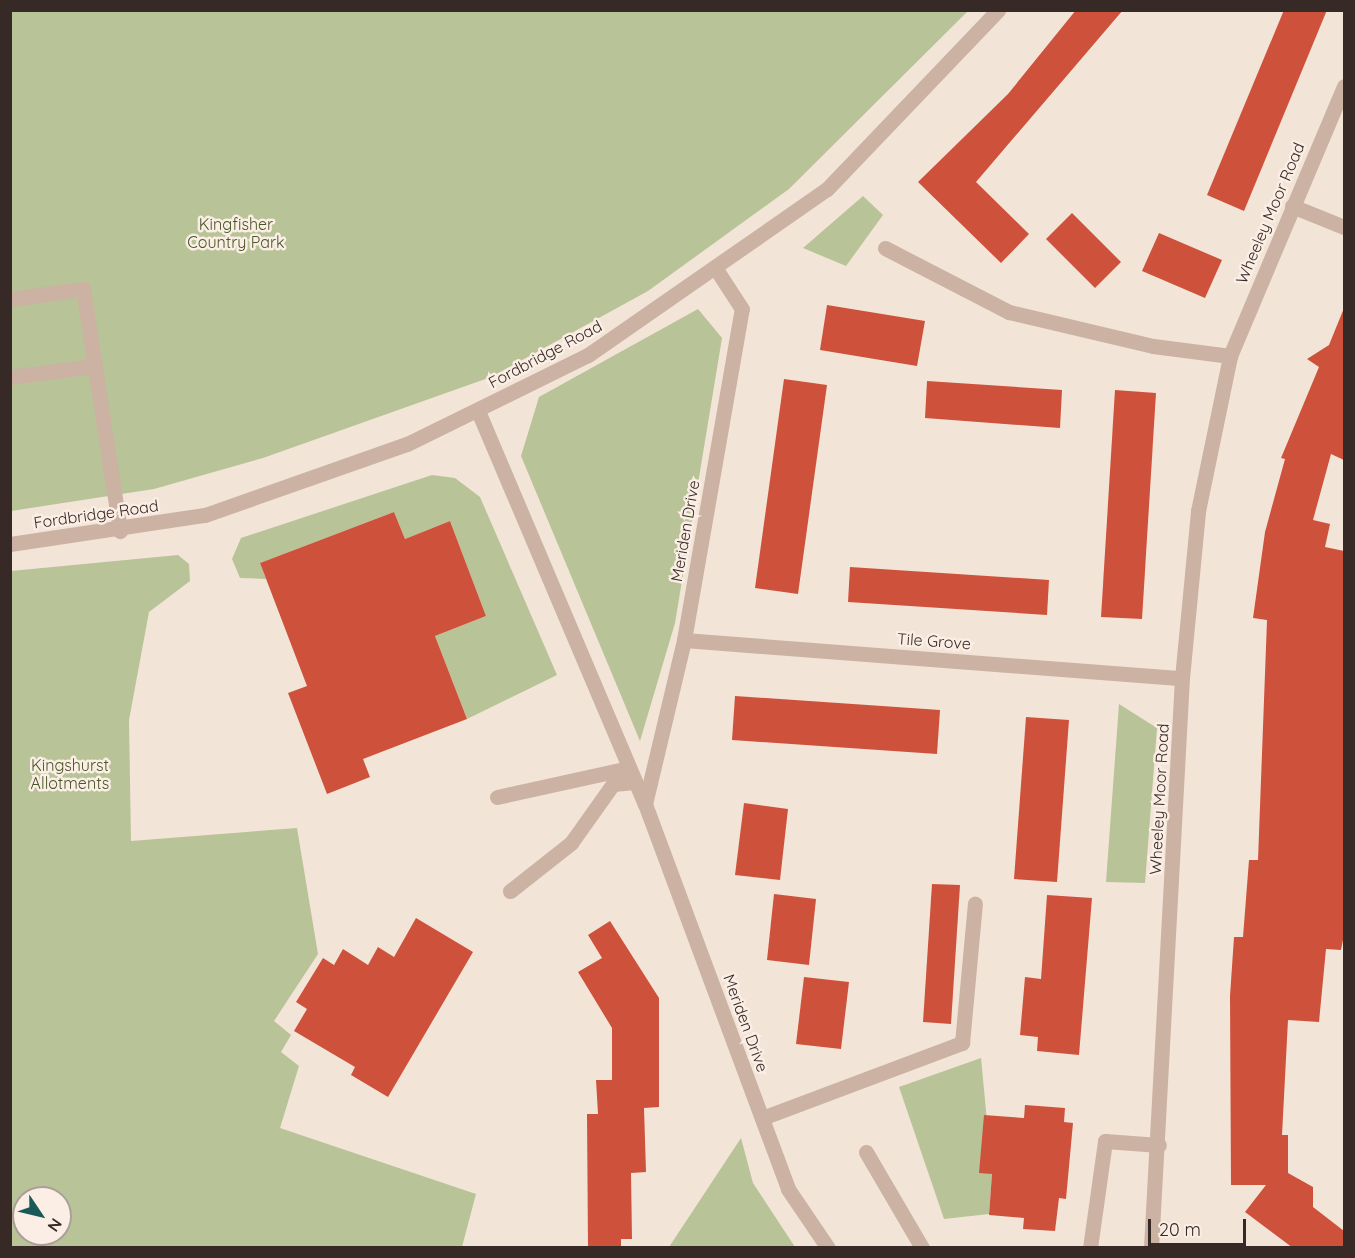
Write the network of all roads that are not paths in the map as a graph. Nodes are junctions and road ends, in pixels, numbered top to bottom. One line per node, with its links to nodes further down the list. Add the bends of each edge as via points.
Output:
1 (998, 10): 6 (street, Fordbridge Road, via 827,189)
2 (1344, 86): 3 (street, Wheeley Moor Road)
3 (1292, 206): 4 (street); 8 (street, Wheeley Moor Road)
4 (1344, 227)
5 (885, 248): 8 (street, via 1009,312 1153,346)
6 (716, 269): 11 (street, Fordbridge Road, via 588,355); 14 (street, Meriden Drive, via 742,309)
7 (10, 299): 9 (street, via 83,290)
8 (1230, 356): 15 (street, Wheeley Moor Road, via 1198,511)
9 (93, 366): 10 (street); 12 (street)
10 (10, 377)
11 (478, 411): 12 (street, Fordbridge Road, via 407,444 206,515); 16 (street, Meriden Drive)
12 (120, 531): 13 (street, Fordbridge Road)
13 (10, 544)
14 (684, 640): 15 (street, Tile Grove); 18 (street, Meriden Drive)
15 (1182, 678): 22 (street, Wheeley Moor Road)
16 (632, 775): 17 (street); 18 (street, Meriden Drive); 19 (street, via 613,784 571,843)
17 (497, 797)
18 (645, 804): 21 (street, Meriden Drive)
19 (510, 891)
20 (975, 904): 21 (street, via 962,1042)
21 (762, 1118): 24 (street, Meriden Drive, via 788,1189)
22 (1159, 1145): 26 (street, via 1105,1141); 27 (street, Wheeley Moor Road)
23 (866, 1152): 25 (street)
24 (828, 1248)
25 (922, 1248)
26 (1090, 1248)
27 (1151, 1248)

